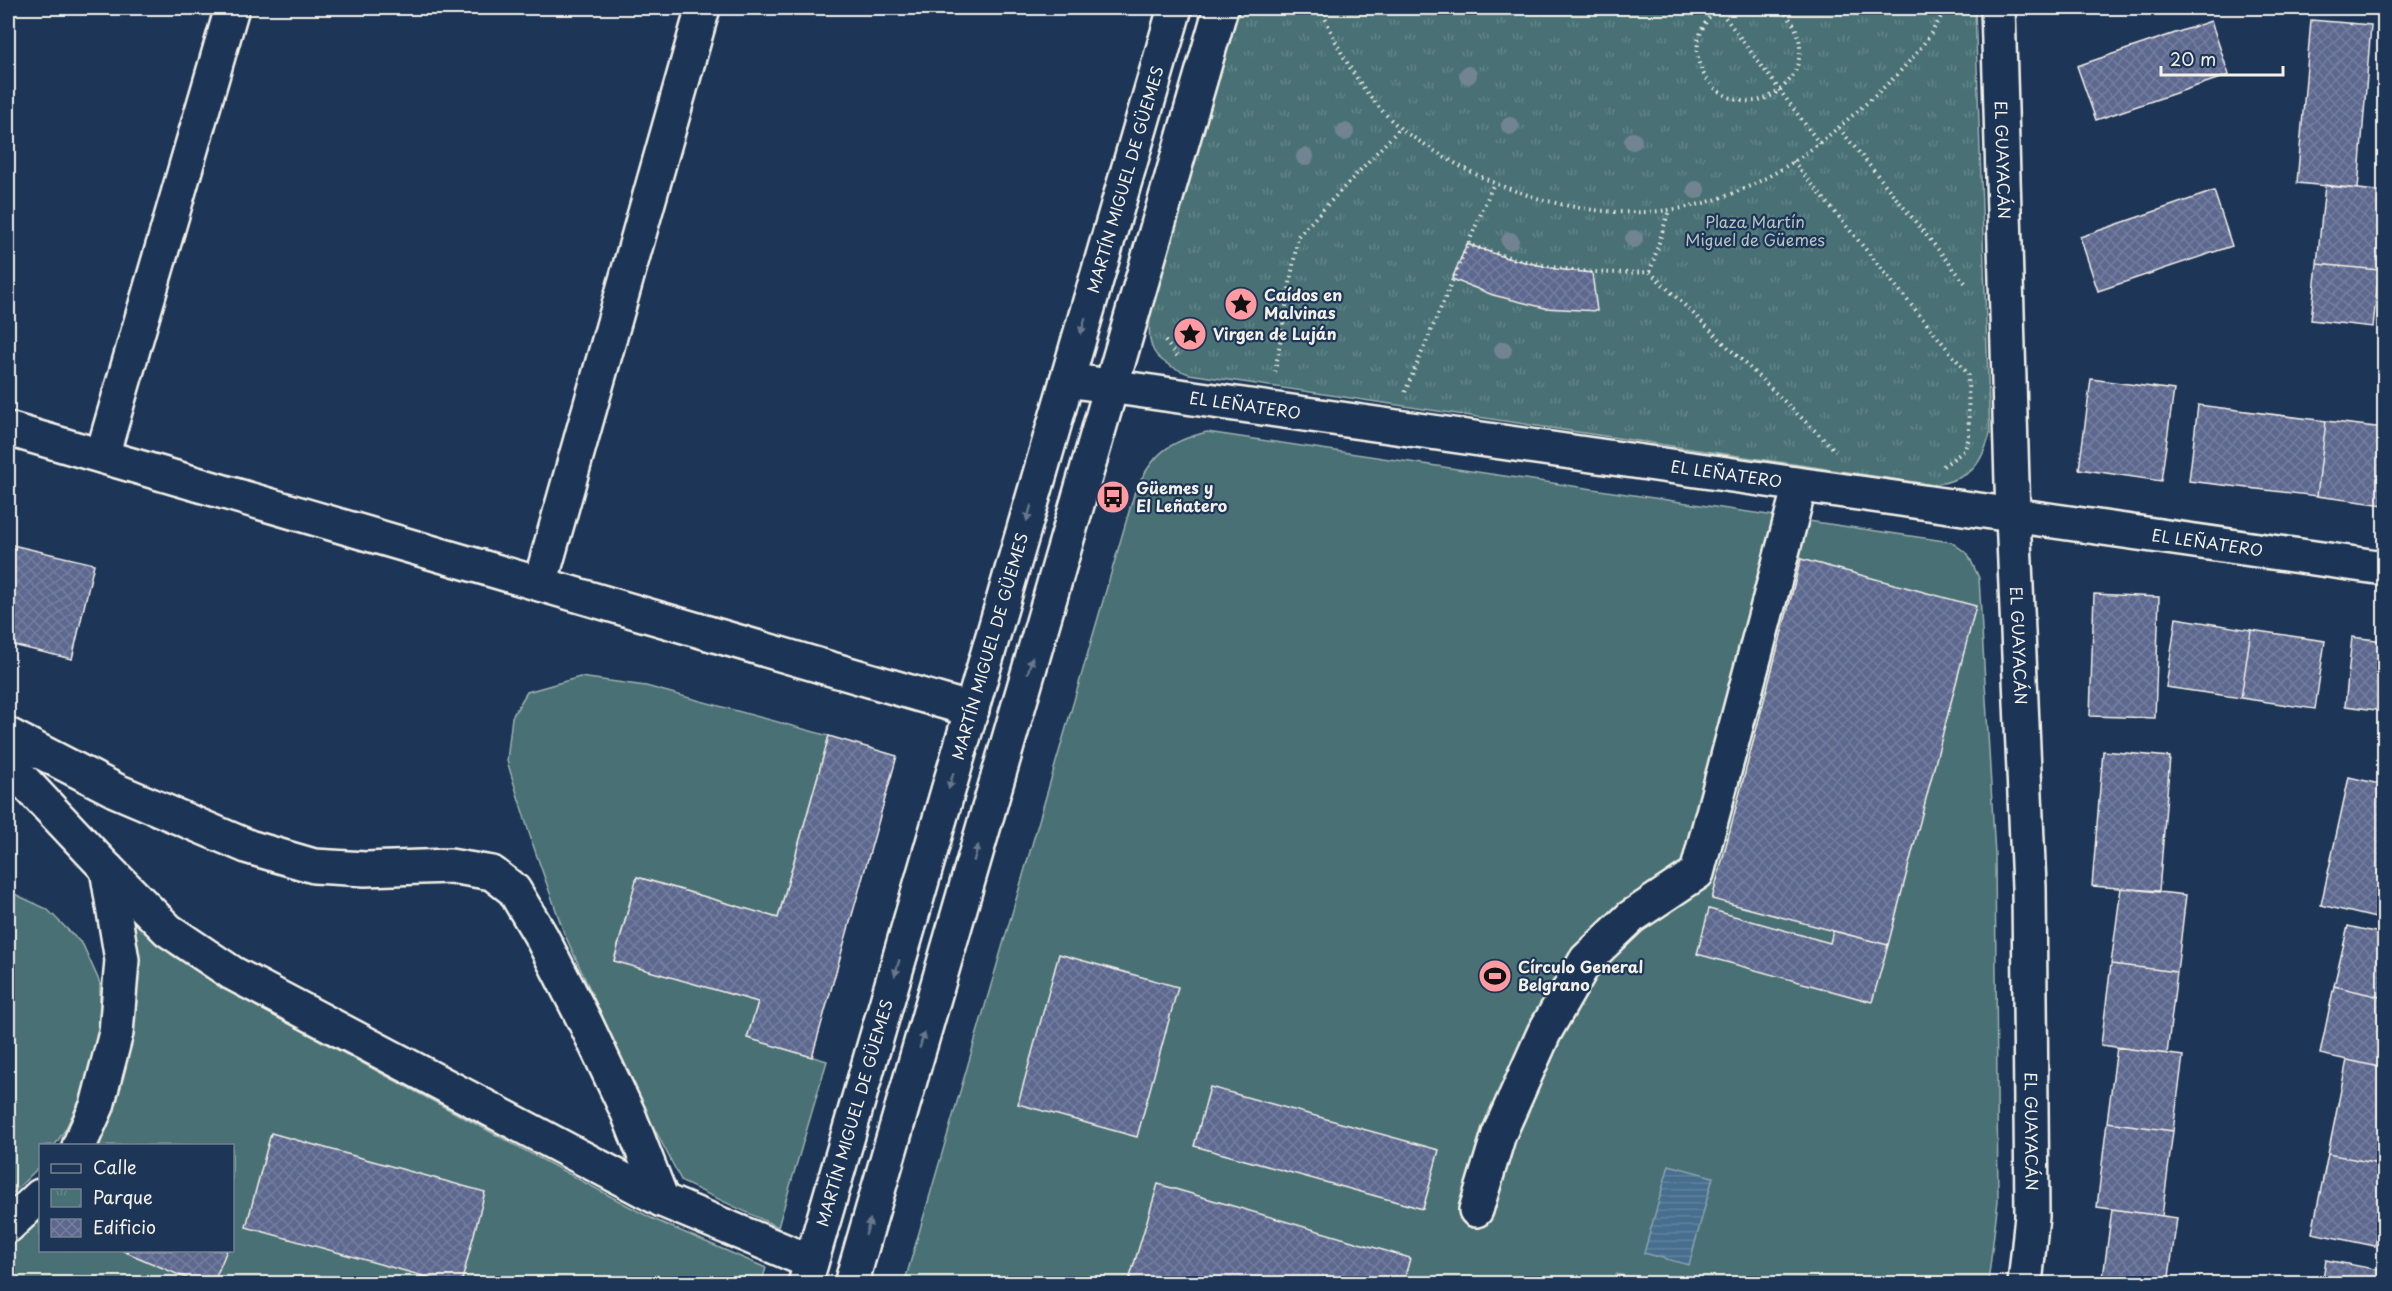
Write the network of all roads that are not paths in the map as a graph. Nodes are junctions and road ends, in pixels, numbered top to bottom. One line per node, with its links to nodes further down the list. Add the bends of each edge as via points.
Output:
1 (232, 8): 9 (street)
2 (703, 8): 13 (street)
3 (1175, 8): 6 (street, MARTÍN MIGUEL DE GÜEMES, one-way to 6)
4 (1221, 8): 7 (street)
5 (1998, 8): 11 (street, EL GUAYACÁN)
6 (1067, 380): 7 (street, EL LEÑATERO); 14 (street, MARTÍN MIGUEL DE GÜEMES, one-way to 14)
7 (1112, 385): 10 (street, EL LEÑATERO); 24 (street, one-way to 7)
8 (8, 429): 9 (street)
9 (102, 456): 13 (street)
10 (1800, 485): 11 (street, EL LEÑATERO); 21 (street, via 1697,873 1631,917 1586,960 1544,1033 1499,1134)
11 (2013, 516): 12 (street, EL LEÑATERO); 25 (street, EL GUAYACÁN, via 2029,887 2032,1216)
12 (2385, 568)
13 (540, 584): 14 (street)
14 (972, 710): 23 (street, MARTÍN MIGUEL DE GÜEMES, one-way to 23)
15 (8, 735): 20 (street, via 117,791 249,847 314,866 450,866 492,873 513,890 546,946 623,1104)
16 (8, 764): 17 (street)
17 (106, 869): 18 (street, via 122,960 117,1023 97,1106); 20 (street, via 168,930 232,973)
18 (80, 1144)
19 (39, 1197): 22 (street)
20 (662, 1200): 23 (street)
21 (1476, 1210)
22 (8, 1226)
23 (808, 1273)
24 (851, 1284)
25 (2025, 1284)

